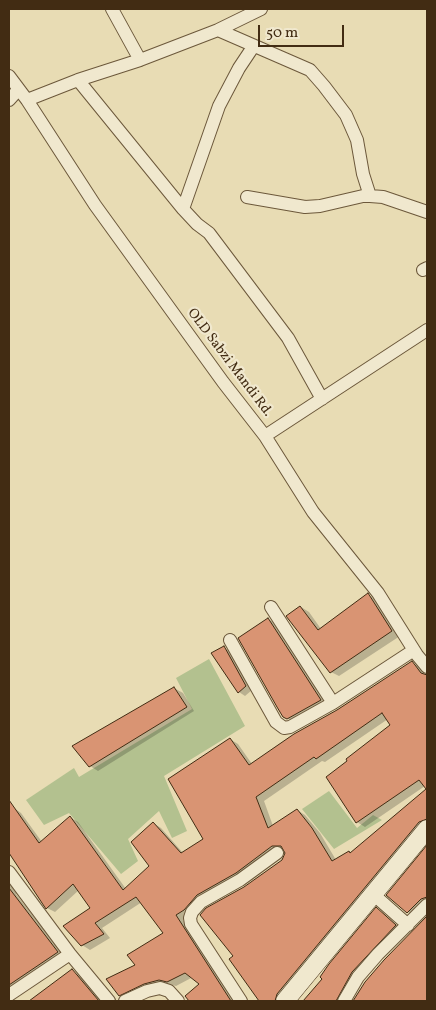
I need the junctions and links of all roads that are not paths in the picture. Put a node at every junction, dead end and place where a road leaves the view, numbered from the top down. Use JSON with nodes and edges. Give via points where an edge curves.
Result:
{"nodes":[{"id":1,"x":112,"y":9,"type":"edge"},
{"id":2,"x":261,"y":9,"type":"edge"},
{"id":3,"x":238,"y":14,"type":"edge"},
{"id":4,"x":218,"y":30,"type":"junction"},
{"id":5,"x":253,"y":47,"type":"junction"},
{"id":6,"x":140,"y":60,"type":"junction"},
{"id":7,"x":9,"y":76,"type":"edge"},
{"id":8,"x":78,"y":80,"type":"junction"},
{"id":9,"x":23,"y":95,"type":"junction"},
{"id":10,"x":9,"y":100,"type":"edge"},
{"id":11,"x":370,"y":196,"type":"junction"},
{"id":12,"x":247,"y":197,"type":"dead end"},
{"id":13,"x":183,"y":209,"type":"junction"},
{"id":14,"x":427,"y":212,"type":"edge"},
{"id":15,"x":427,"y":330,"type":"edge"},
{"id":16,"x":322,"y":399,"type":"junction"},
{"id":17,"x":265,"y":436,"type":"junction"},
{"id":18,"x":271,"y":607,"type":"dead end"},
{"id":19,"x":230,"y":640,"type":"dead end"},
{"id":20,"x":414,"y":650,"type":"junction"},
{"id":21,"x":427,"y":667,"type":"edge"},
{"id":22,"x":333,"y":703,"type":"junction"},
{"id":23,"x":427,"y":829,"type":"edge"},
{"id":24,"x":277,"y":853,"type":"dead end"},
{"id":25,"x":9,"y":872,"type":"edge"},
{"id":26,"x":373,"y":894,"type":"junction"},
{"id":27,"x":427,"y":905,"type":"edge"},
{"id":28,"x":408,"y":926,"type":"junction"},
{"id":29,"x":70,"y":954,"type":"junction"},
{"id":30,"x":9,"y":995,"type":"edge"},
{"id":31,"x":109,"y":1001,"type":"edge"},
{"id":32,"x":126,"y":1001,"type":"edge"},
{"id":33,"x":178,"y":1001,"type":"edge"},
{"id":34,"x":241,"y":1001,"type":"edge"},
{"id":35,"x":285,"y":1001,"type":"edge"},
{"id":36,"x":344,"y":1001,"type":"edge"}],
"edges":[{"from":1,"to":6,"type":"street"},
{"from":2,"to":3,"type":"street"},
{"from":3,"to":4,"type":"street"},
{"from":4,"to":5,"type":"street"},
{"from":4,"to":6,"type":"street"},
{"from":5,"to":11,"type":"street","via":[[310,70],[339,103],[357,140]]},
{"from":5,"to":13,"type":"street","via":[[219,106]]},
{"from":6,"to":8,"type":"street"},
{"from":7,"to":9,"type":"street","name":"OLD Sabzi Mandi Rd."},
{"from":8,"to":9,"type":"street"},
{"from":8,"to":13,"type":"street"},
{"from":9,"to":10,"type":"street"},
{"from":9,"to":17,"type":"street","name":"OLD Sabzi Mandi Rd.","via":[[95,206]]},
{"from":11,"to":12,"type":"street","via":[[305,207]]},
{"from":11,"to":14,"type":"street","via":[[383,197]]},
{"from":13,"to":16,"type":"street","via":[[208,233],[288,338]]},
{"from":15,"to":16,"type":"street"},
{"from":16,"to":17,"type":"street"},
{"from":17,"to":20,"type":"street","name":"OLD Sabzi Mandi Rd.","via":[[313,512],[378,594]]},
{"from":18,"to":22,"type":"street"},
{"from":19,"to":22,"type":"street","via":[[276,722],[284,728]]},
{"from":20,"to":21,"type":"street","name":"OLD Sabzi Mandi Rd."},
{"from":20,"to":22,"type":"street"},
{"from":23,"to":26,"type":"main road"},
{"from":24,"to":34,"type":"street","via":[[240,880],[201,902],[190,918]]},
{"from":25,"to":29,"type":"street"},
{"from":26,"to":28,"type":"street"},
{"from":26,"to":35,"type":"main road"},
{"from":27,"to":28,"type":"street"},
{"from":28,"to":36,"type":"street","via":[[358,977]]},
{"from":29,"to":30,"type":"street"},
{"from":29,"to":31,"type":"street"},
{"from":32,"to":33,"type":"street","via":[[160,988],[170,991]]}]}
